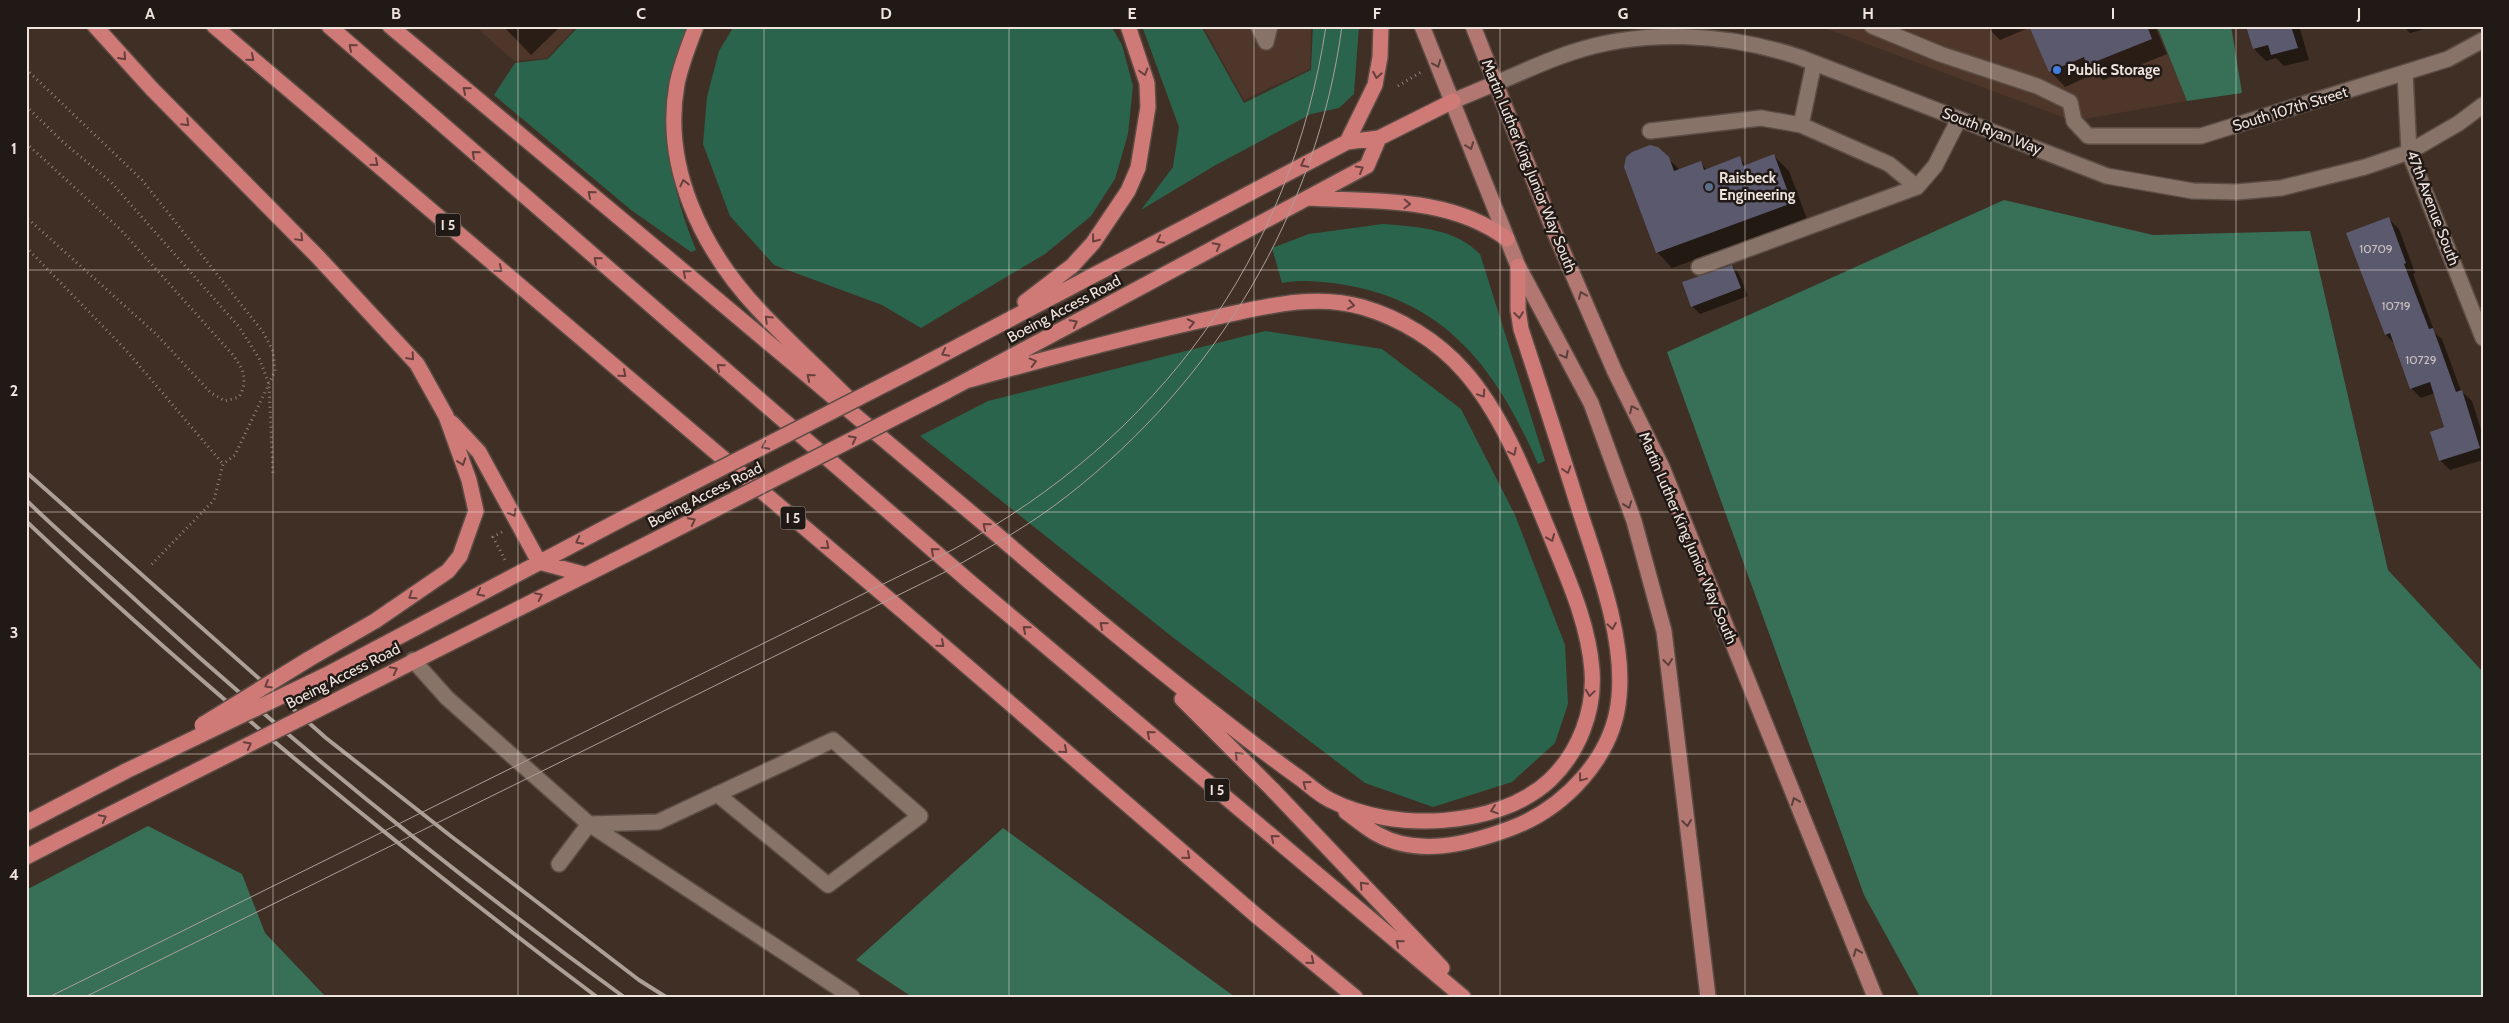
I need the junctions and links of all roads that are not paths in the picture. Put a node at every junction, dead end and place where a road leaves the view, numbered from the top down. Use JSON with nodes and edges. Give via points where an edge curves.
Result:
{"nodes":[{"id":1,"x":94,"y":26,"type":"edge"},
{"id":2,"x":214,"y":26,"type":"edge"},
{"id":3,"x":329,"y":26,"type":"edge"},
{"id":4,"x":390,"y":26,"type":"edge"},
{"id":5,"x":696,"y":26,"type":"edge"},
{"id":6,"x":1128,"y":26,"type":"edge"},
{"id":7,"x":1258,"y":26,"type":"edge"},
{"id":8,"x":1270,"y":26,"type":"edge"},
{"id":9,"x":1381,"y":26,"type":"edge"},
{"id":10,"x":1422,"y":26,"type":"edge"},
{"id":11,"x":1473,"y":26,"type":"edge"},
{"id":12,"x":1872,"y":26,"type":"edge"},
{"id":13,"x":2483,"y":40,"type":"edge"},
{"id":14,"x":1814,"y":63,"type":"junction"},
{"id":15,"x":2405,"y":73,"type":"junction"},
{"id":16,"x":1496,"y":83,"type":"junction"},
{"id":17,"x":1453,"y":101,"type":"junction"},
{"id":18,"x":2483,"y":105,"type":"edge"},
{"id":19,"x":1959,"y":119,"type":"junction"},
{"id":20,"x":1801,"y":125,"type":"junction"},
{"id":21,"x":1650,"y":131,"type":"dead end"},
{"id":22,"x":1379,"y":138,"type":"junction"},
{"id":23,"x":1347,"y":142,"type":"junction"},
{"id":24,"x":2409,"y":152,"type":"junction"},
{"id":25,"x":1917,"y":187,"type":"junction"},
{"id":26,"x":1306,"y":198,"type":"junction"},
{"id":27,"x":1507,"y":239,"type":"junction"},
{"id":28,"x":1518,"y":266,"type":"junction"},
{"id":29,"x":1700,"y":267,"type":"dead end"},
{"id":30,"x":973,"y":338,"type":"junction"},
{"id":31,"x":2483,"y":338,"type":"edge"},
{"id":32,"x":969,"y":380,"type":"junction"},
{"id":33,"x":446,"y":416,"type":"junction"},
{"id":34,"x":928,"y":476,"type":"junction"},
{"id":35,"x":539,"y":562,"type":"junction"},
{"id":36,"x":583,"y":574,"type":"junction"},
{"id":37,"x":1140,"y":656,"type":"junction"},
{"id":38,"x":413,"y":660,"type":"junction"},
{"id":39,"x":126,"y":771,"type":"junction"},
{"id":40,"x":717,"y":794,"type":"junction"},
{"id":41,"x":1329,"y":800,"type":"junction"},
{"id":42,"x":30,"y":821,"type":"edge"},
{"id":43,"x":589,"y":824,"type":"junction"},
{"id":44,"x":26,"y":857,"type":"edge"},
{"id":45,"x":559,"y":864,"type":"dead end"},
{"id":46,"x":852,"y":997,"type":"edge"},
{"id":47,"x":1355,"y":997,"type":"edge"},
{"id":48,"x":1463,"y":997,"type":"edge"},
{"id":49,"x":1469,"y":997,"type":"edge"},
{"id":50,"x":1708,"y":997,"type":"edge"},
{"id":51,"x":1875,"y":997,"type":"edge"}],
"edges":[{"from":1,"to":33,"type":"highway","one_way":true,"via":[[390,333],[417,364]]},
{"from":2,"to":47,"type":"highway","number":"I 5","one_way":true},
{"from":48,"to":3,"type":"highway","number":"I 5","one_way":true,"via":[[963,577]]},
{"from":34,"to":4,"type":"highway","one_way":true},
{"from":34,"to":5,"type":"highway","one_way":true,"via":[[757,308],[700,227],[686,194],[679,162],[675,114],[677,84]]},
{"from":6,"to":30,"type":"highway","one_way":true,"via":[[1147,83],[1148,106],[1138,168],[1128,191],[1113,216],[1072,266]]},
{"from":7,"to":8,"type":"street","via":[[1266,42]]},
{"from":9,"to":23,"type":"highway","one_way":true,"via":[[1375,85]]},
{"from":10,"to":17,"type":"main road","one_way":true},
{"from":11,"to":16,"type":"main road","name":"Martin Luther King Junior Way South"},
{"from":12,"to":15,"type":"street","name":"South 107th Street","via":[[1940,54],[2038,86],[2070,102],[2074,121],[2088,136],[2201,136]]},
{"from":13,"to":15,"type":"street","name":"South 107th Street","via":[[2448,59]]},
{"from":14,"to":16,"type":"street","name":"South Ryan Way","via":[[1771,48],[1731,40],[1653,38],[1614,42],[1570,53]]},
{"from":14,"to":19,"type":"street","name":"South Ryan Way"},
{"from":14,"to":20,"type":"street"},
{"from":15,"to":24,"type":"street","name":"47th Avenue South"},
{"from":16,"to":17,"type":"main road","name":"Boeing Access Road"},
{"from":51,"to":16,"type":"main road","name":"Martin Luther King Junior Way South","one_way":true,"via":[[1662,468],[1615,372]]},
{"from":17,"to":22,"type":"highway","name":"Boeing Access Road"},
{"from":17,"to":27,"type":"main road","one_way":true},
{"from":18,"to":24,"type":"street","name":"South Ryan Way"},
{"from":19,"to":24,"type":"street","name":"South Ryan Way","via":[[2107,176],[2192,191],[2237,192],[2281,188],[2365,168]]},
{"from":19,"to":25,"type":"street","via":[[1935,166]]},
{"from":20,"to":21,"type":"street","via":[[1761,118]]},
{"from":20,"to":25,"type":"street","via":[[1889,164]]},
{"from":22,"to":23,"type":"highway","name":"Boeing Access Road"},
{"from":26,"to":22,"type":"highway","name":"Boeing Access Road","one_way":true,"via":[[1367,166]]},
{"from":23,"to":30,"type":"highway","name":"Boeing Access Road","one_way":true},
{"from":24,"to":31,"type":"street","name":"47th Avenue South"},
{"from":25,"to":29,"type":"street"},
{"from":26,"to":27,"type":"highway","one_way":true,"via":[[1423,204],[1479,221]]},
{"from":32,"to":26,"type":"highway","name":"Boeing Access Road","one_way":true},
{"from":27,"to":28,"type":"main road"},
{"from":28,"to":41,"type":"highway","one_way":true,"via":[[1521,329],[1601,578],[1612,623],[1620,672],[1614,725],[1580,783],[1554,806],[1523,824],[1492,836],[1458,844],[1420,847],[1377,834]]},
{"from":28,"to":50,"type":"main road","one_way":true,"via":[[1591,403],[1634,521],[1664,630]]},
{"from":30,"to":35,"type":"highway","name":"Boeing Access Road","one_way":true,"bridge":true},
{"from":36,"to":32,"type":"highway","name":"Boeing Access Road","one_way":true,"bridge":true},
{"from":32,"to":41,"type":"highway","one_way":true,"via":[[1139,334],[1282,304],[1312,301],[1361,306],[1390,318],[1433,342],[1463,369],[1482,393],[1501,427],[1532,492],[1580,609],[1593,676],[1585,728],[1572,756],[1546,784],[1516,802],[1490,812],[1423,822],[1370,815]]},
{"from":33,"to":35,"type":"highway","one_way":true,"via":[[479,452]]},
{"from":33,"to":39,"type":"highway","one_way":true,"bridge":true,"via":[[469,480],[476,511],[460,556],[448,571],[375,621]]},
{"from":37,"to":34,"type":"highway","one_way":true},
{"from":35,"to":36,"type":"highway"},
{"from":35,"to":39,"type":"highway","name":"Boeing Access Road","one_way":true,"bridge":true,"via":[[330,673]]},
{"from":38,"to":36,"type":"highway","name":"Boeing Access Road","one_way":true},
{"from":41,"to":37,"type":"highway","one_way":true},
{"from":49,"to":37,"type":"highway","one_way":true,"via":[[1272,789]]},
{"from":38,"to":43,"type":"street","via":[[447,698]]},
{"from":44,"to":38,"type":"highway","name":"Boeing Access Road","one_way":true,"bridge":true},
{"from":39,"to":42,"type":"highway","name":"Boeing Access Road"},
{"from":40,"to":40,"type":"street","via":[[833,740],[920,816],[828,885]]},
{"from":40,"to":43,"type":"street","via":[[658,822]]},
{"from":43,"to":45,"type":"street"},
{"from":43,"to":46,"type":"street"}]}
